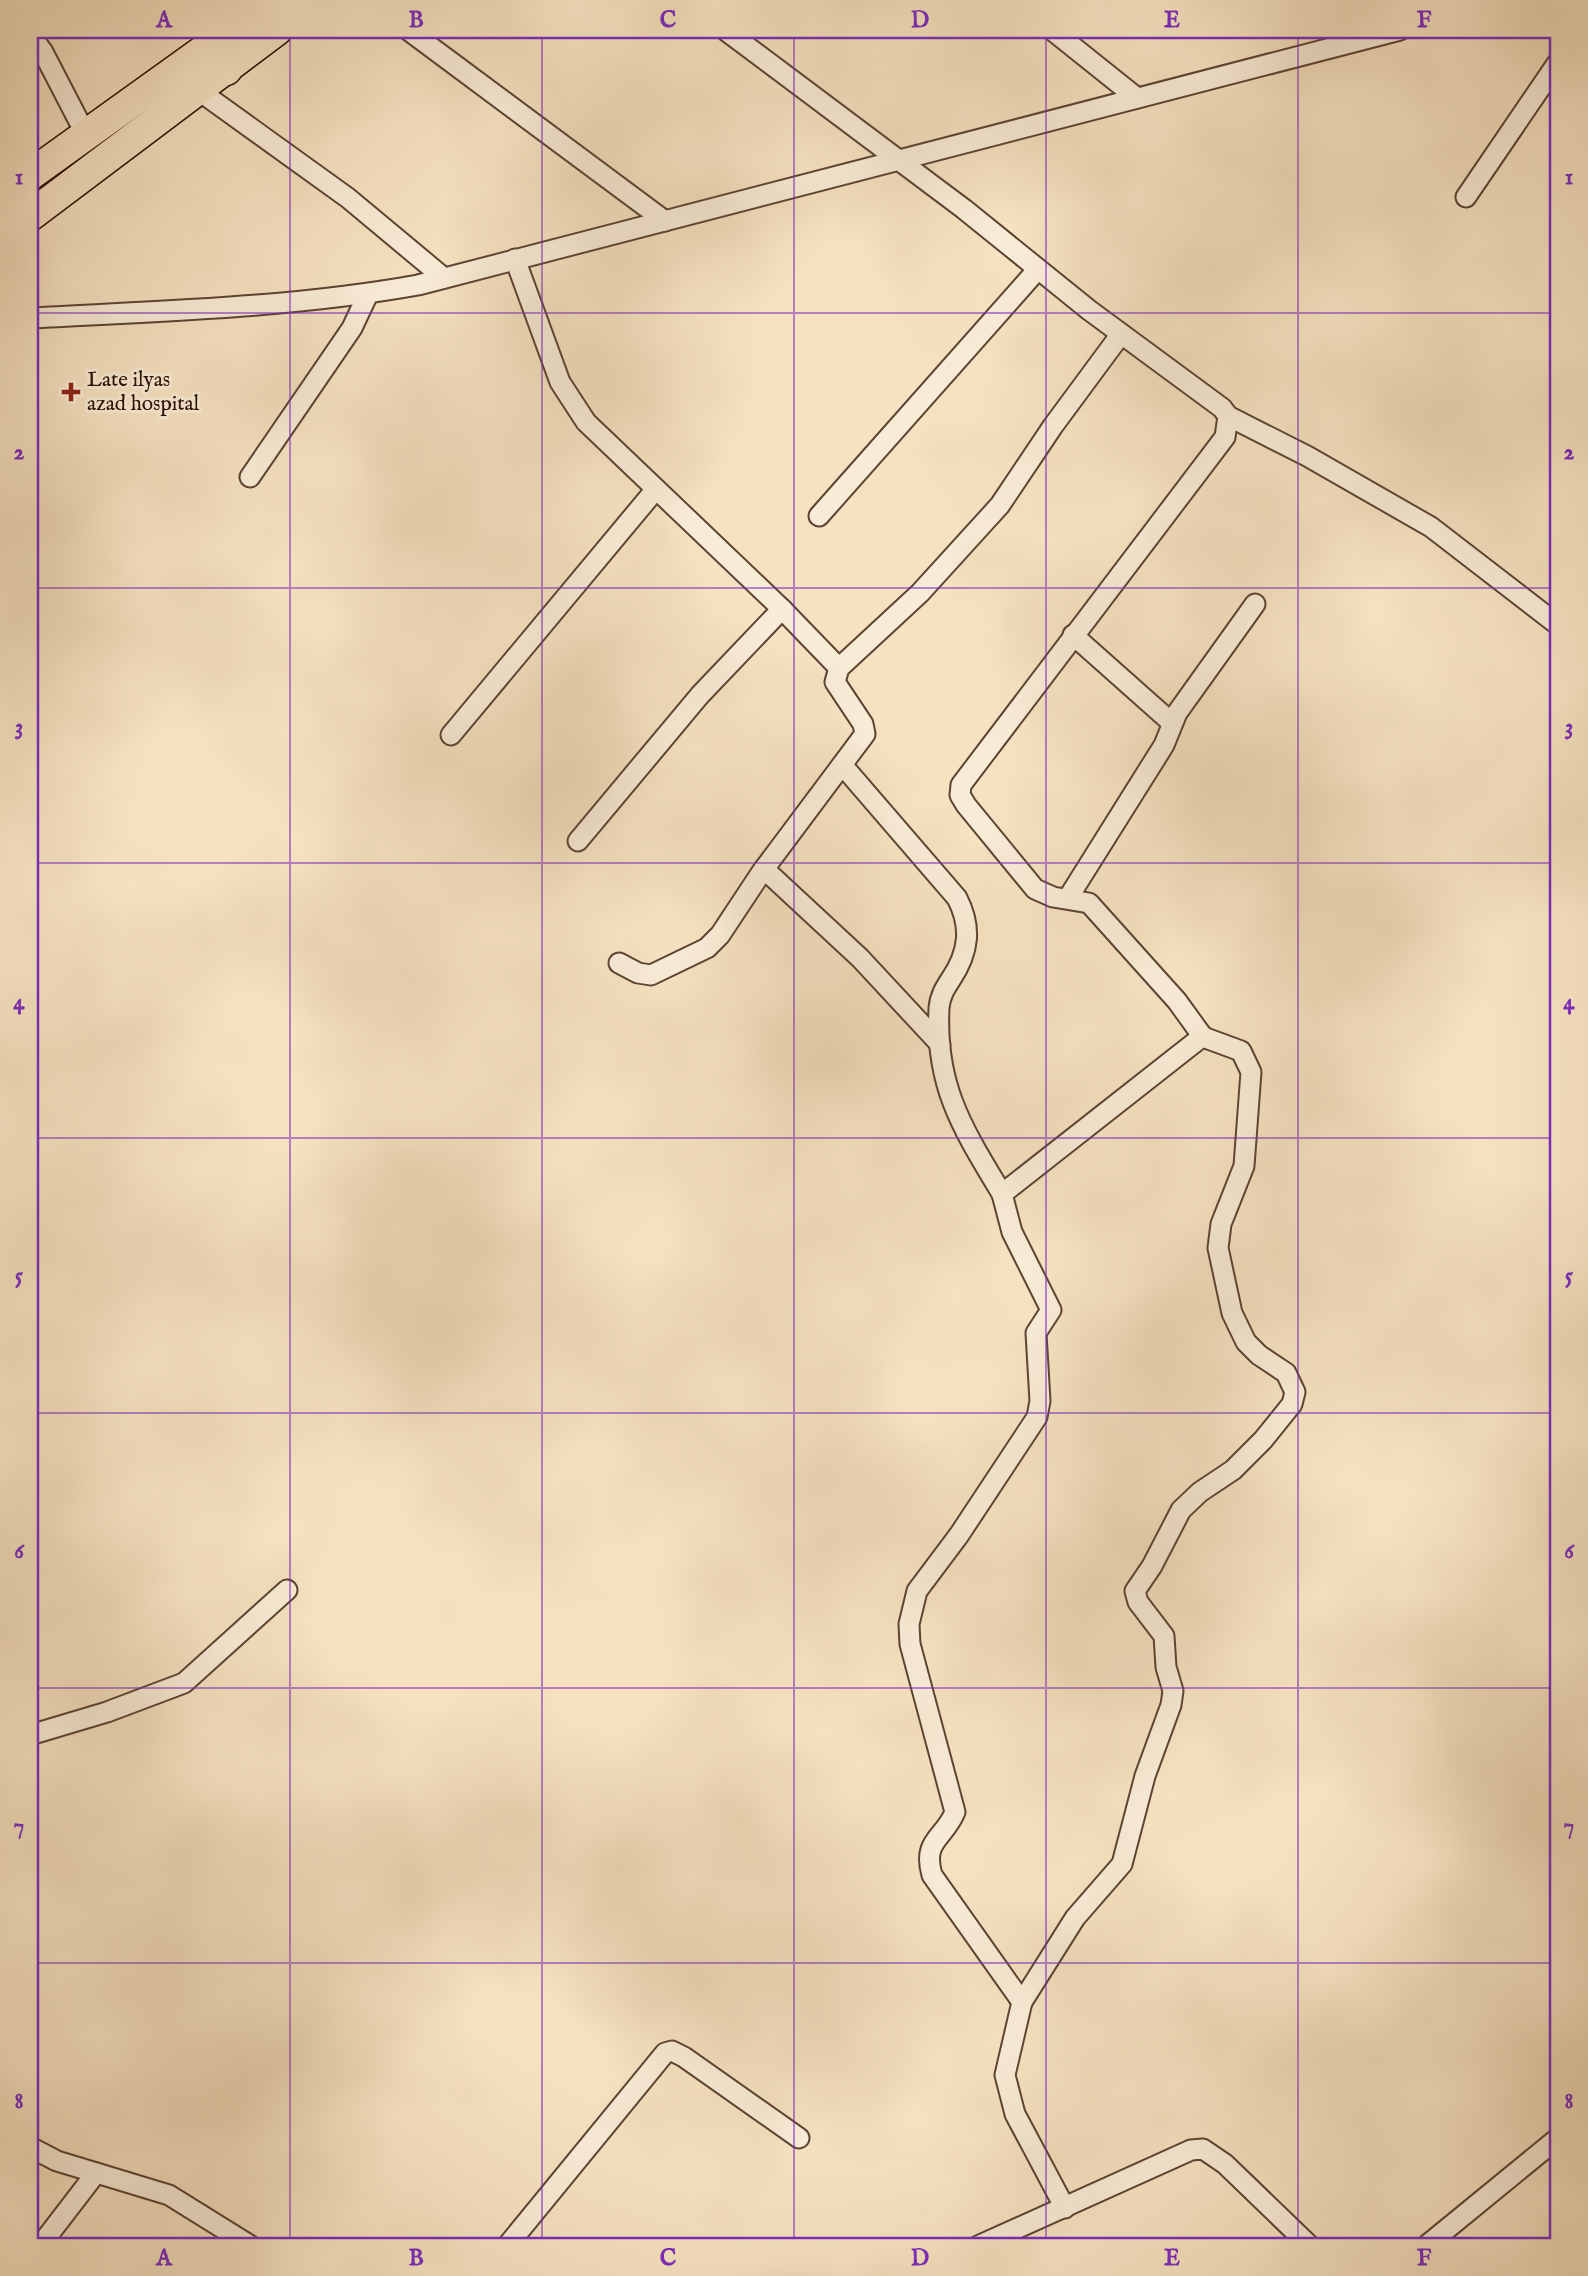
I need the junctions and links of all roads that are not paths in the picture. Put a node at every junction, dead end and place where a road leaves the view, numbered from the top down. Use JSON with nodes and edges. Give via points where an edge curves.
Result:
{"nodes":[{"id":1,"x":277,"y":30,"type":"edge"},
{"id":2,"x":408,"y":30,"type":"edge"},
{"id":3,"x":725,"y":30,"type":"edge"},
{"id":4,"x":1052,"y":30,"type":"edge"},
{"id":5,"x":1400,"y":30,"type":"edge"},
{"id":6,"x":1375,"y":33,"type":"edge"},
{"id":7,"x":30,"y":34,"type":"edge"},
{"id":8,"x":223,"y":48,"type":"edge"},
{"id":9,"x":1558,"y":62,"type":"edge"},
{"id":10,"x":198,"y":90,"type":"junction"},
{"id":11,"x":1137,"y":98,"type":"junction"},
{"id":12,"x":86,"y":135,"type":"junction"},
{"id":13,"x":899,"y":159,"type":"junction"},
{"id":14,"x":30,"y":175,"type":"edge"},
{"id":15,"x":1466,"y":197,"type":"dead end"},
{"id":16,"x":30,"y":216,"type":"edge"},
{"id":17,"x":665,"y":221,"type":"junction"},
{"id":18,"x":515,"y":259,"type":"junction"},
{"id":19,"x":1038,"y":269,"type":"junction"},
{"id":20,"x":444,"y":278,"type":"junction"},
{"id":21,"x":368,"y":294,"type":"junction"},
{"id":22,"x":30,"y":318,"type":"edge"},
{"id":23,"x":1121,"y":334,"type":"junction"},
{"id":24,"x":1228,"y":416,"type":"junction"},
{"id":25,"x":250,"y":477,"type":"dead end"},
{"id":26,"x":656,"y":489,"type":"junction"},
{"id":27,"x":819,"y":516,"type":"dead end"},
{"id":28,"x":1255,"y":604,"type":"dead end"},
{"id":29,"x":782,"y":609,"type":"junction"},
{"id":30,"x":1558,"y":625,"type":"edge"},
{"id":31,"x":1073,"y":635,"type":"junction"},
{"id":32,"x":839,"y":668,"type":"junction"},
{"id":33,"x":1172,"y":723,"type":"junction"},
{"id":34,"x":451,"y":735,"type":"dead end"},
{"id":35,"x":844,"y":767,"type":"junction"},
{"id":36,"x":578,"y":841,"type":"dead end"},
{"id":37,"x":764,"y":869,"type":"junction"},
{"id":38,"x":1068,"y":898,"type":"junction"},
{"id":39,"x":619,"y":963,"type":"dead end"},
{"id":40,"x":1203,"y":1037,"type":"junction"},
{"id":41,"x":940,"y":1044,"type":"junction"},
{"id":42,"x":1002,"y":1194,"type":"junction"},
{"id":43,"x":287,"y":1590,"type":"dead end"},
{"id":44,"x":30,"y":1735,"type":"edge"},
{"id":45,"x":1022,"y":2003,"type":"junction"},
{"id":46,"x":799,"y":2138,"type":"dead end"},
{"id":47,"x":1558,"y":2138,"type":"edge"},
{"id":48,"x":30,"y":2147,"type":"edge"},
{"id":49,"x":96,"y":2173,"type":"junction"},
{"id":50,"x":1065,"y":2208,"type":"junction"},
{"id":51,"x":40,"y":2246,"type":"edge"},
{"id":52,"x":251,"y":2246,"type":"edge"},
{"id":53,"x":507,"y":2246,"type":"edge"},
{"id":54,"x":978,"y":2246,"type":"edge"},
{"id":55,"x":1310,"y":2246,"type":"edge"},
{"id":56,"x":1426,"y":2246,"type":"edge"}],
"edges":[{"from":1,"to":8,"type":"main road"},
{"from":2,"to":17,"type":"street"},
{"from":3,"to":13,"type":"street"},
{"from":4,"to":11,"type":"street"},
{"from":5,"to":6,"type":"street"},
{"from":6,"to":11,"type":"street"},
{"from":7,"to":12,"type":"street"},
{"from":8,"to":10,"type":"main road"},
{"from":8,"to":12,"type":"main road"},
{"from":9,"to":15,"type":"street"},
{"from":10,"to":16,"type":"main road"},
{"from":10,"to":20,"type":"street","via":[[348,198]]},
{"from":11,"to":13,"type":"street"},
{"from":12,"to":14,"type":"main road"},
{"from":13,"to":17,"type":"street"},
{"from":13,"to":19,"type":"street"},
{"from":17,"to":18,"type":"street"},
{"from":18,"to":20,"type":"street"},
{"from":18,"to":26,"type":"street","via":[[560,382],[575,408]]},
{"from":19,"to":23,"type":"street"},
{"from":19,"to":27,"type":"street"},
{"from":20,"to":21,"type":"street"},
{"from":21,"to":22,"type":"street"},
{"from":21,"to":25,"type":"street","via":[[352,328]]},
{"from":23,"to":24,"type":"street"},
{"from":23,"to":32,"type":"street","via":[[1000,505],[920,593]]},
{"from":24,"to":30,"type":"street","via":[[1431,527]]},
{"from":24,"to":31,"type":"street","via":[[1224,437]]},
{"from":26,"to":29,"type":"street"},
{"from":26,"to":34,"type":"street"},
{"from":28,"to":33,"type":"street"},
{"from":29,"to":32,"type":"street"},
{"from":29,"to":36,"type":"street","via":[[700,695]]},
{"from":31,"to":33,"type":"street"},
{"from":31,"to":38,"type":"street","via":[[964,776],[960,794],[1035,889]]},
{"from":32,"to":35,"type":"street","via":[[835,682],[866,734]]},
{"from":33,"to":38,"type":"street","via":[[1164,745]]},
{"from":35,"to":37,"type":"street"},
{"from":35,"to":41,"type":"street","via":[[957,898],[966,915],[966,948],[939,1006]]},
{"from":37,"to":39,"type":"street","via":[[707,948],[651,975]]},
{"from":37,"to":41,"type":"street","via":[[859,958]]},
{"from":38,"to":40,"type":"street","via":[[1089,903],[1177,1001]]},
{"from":40,"to":42,"type":"street"},
{"from":40,"to":45,"type":"street","via":[[1241,1051],[1251,1072],[1244,1166],[1218,1248],[1232,1313],[1246,1342],[1286,1373],[1295,1392],[1292,1404],[1263,1440],[1181,1510],[1137,1586],[1135,1596],[1164,1636],[1171,1705],[1144,1776],[1122,1864],[1075,1919]]},
{"from":41,"to":42,"type":"street","via":[[952,1107]]},
{"from":42,"to":45,"type":"street","via":[[1012,1231],[1051,1310],[1036,1333],[1037,1417],[971,1519],[917,1591],[909,1624],[910,1644],[955,1812],[930,1849],[928,1862],[932,1875]]},
{"from":43,"to":44,"type":"street","via":[[184,1684]]},
{"from":45,"to":50,"type":"street","via":[[1006,2088]]},
{"from":46,"to":53,"type":"street","via":[[684,2057],[665,2053]]},
{"from":47,"to":56,"type":"street"},
{"from":48,"to":49,"type":"street"},
{"from":49,"to":51,"type":"street"},
{"from":49,"to":52,"type":"street","via":[[169,2195]]},
{"from":50,"to":54,"type":"street"},
{"from":50,"to":55,"type":"street","via":[[1191,2150],[1203,2149],[1225,2164]]}]}
